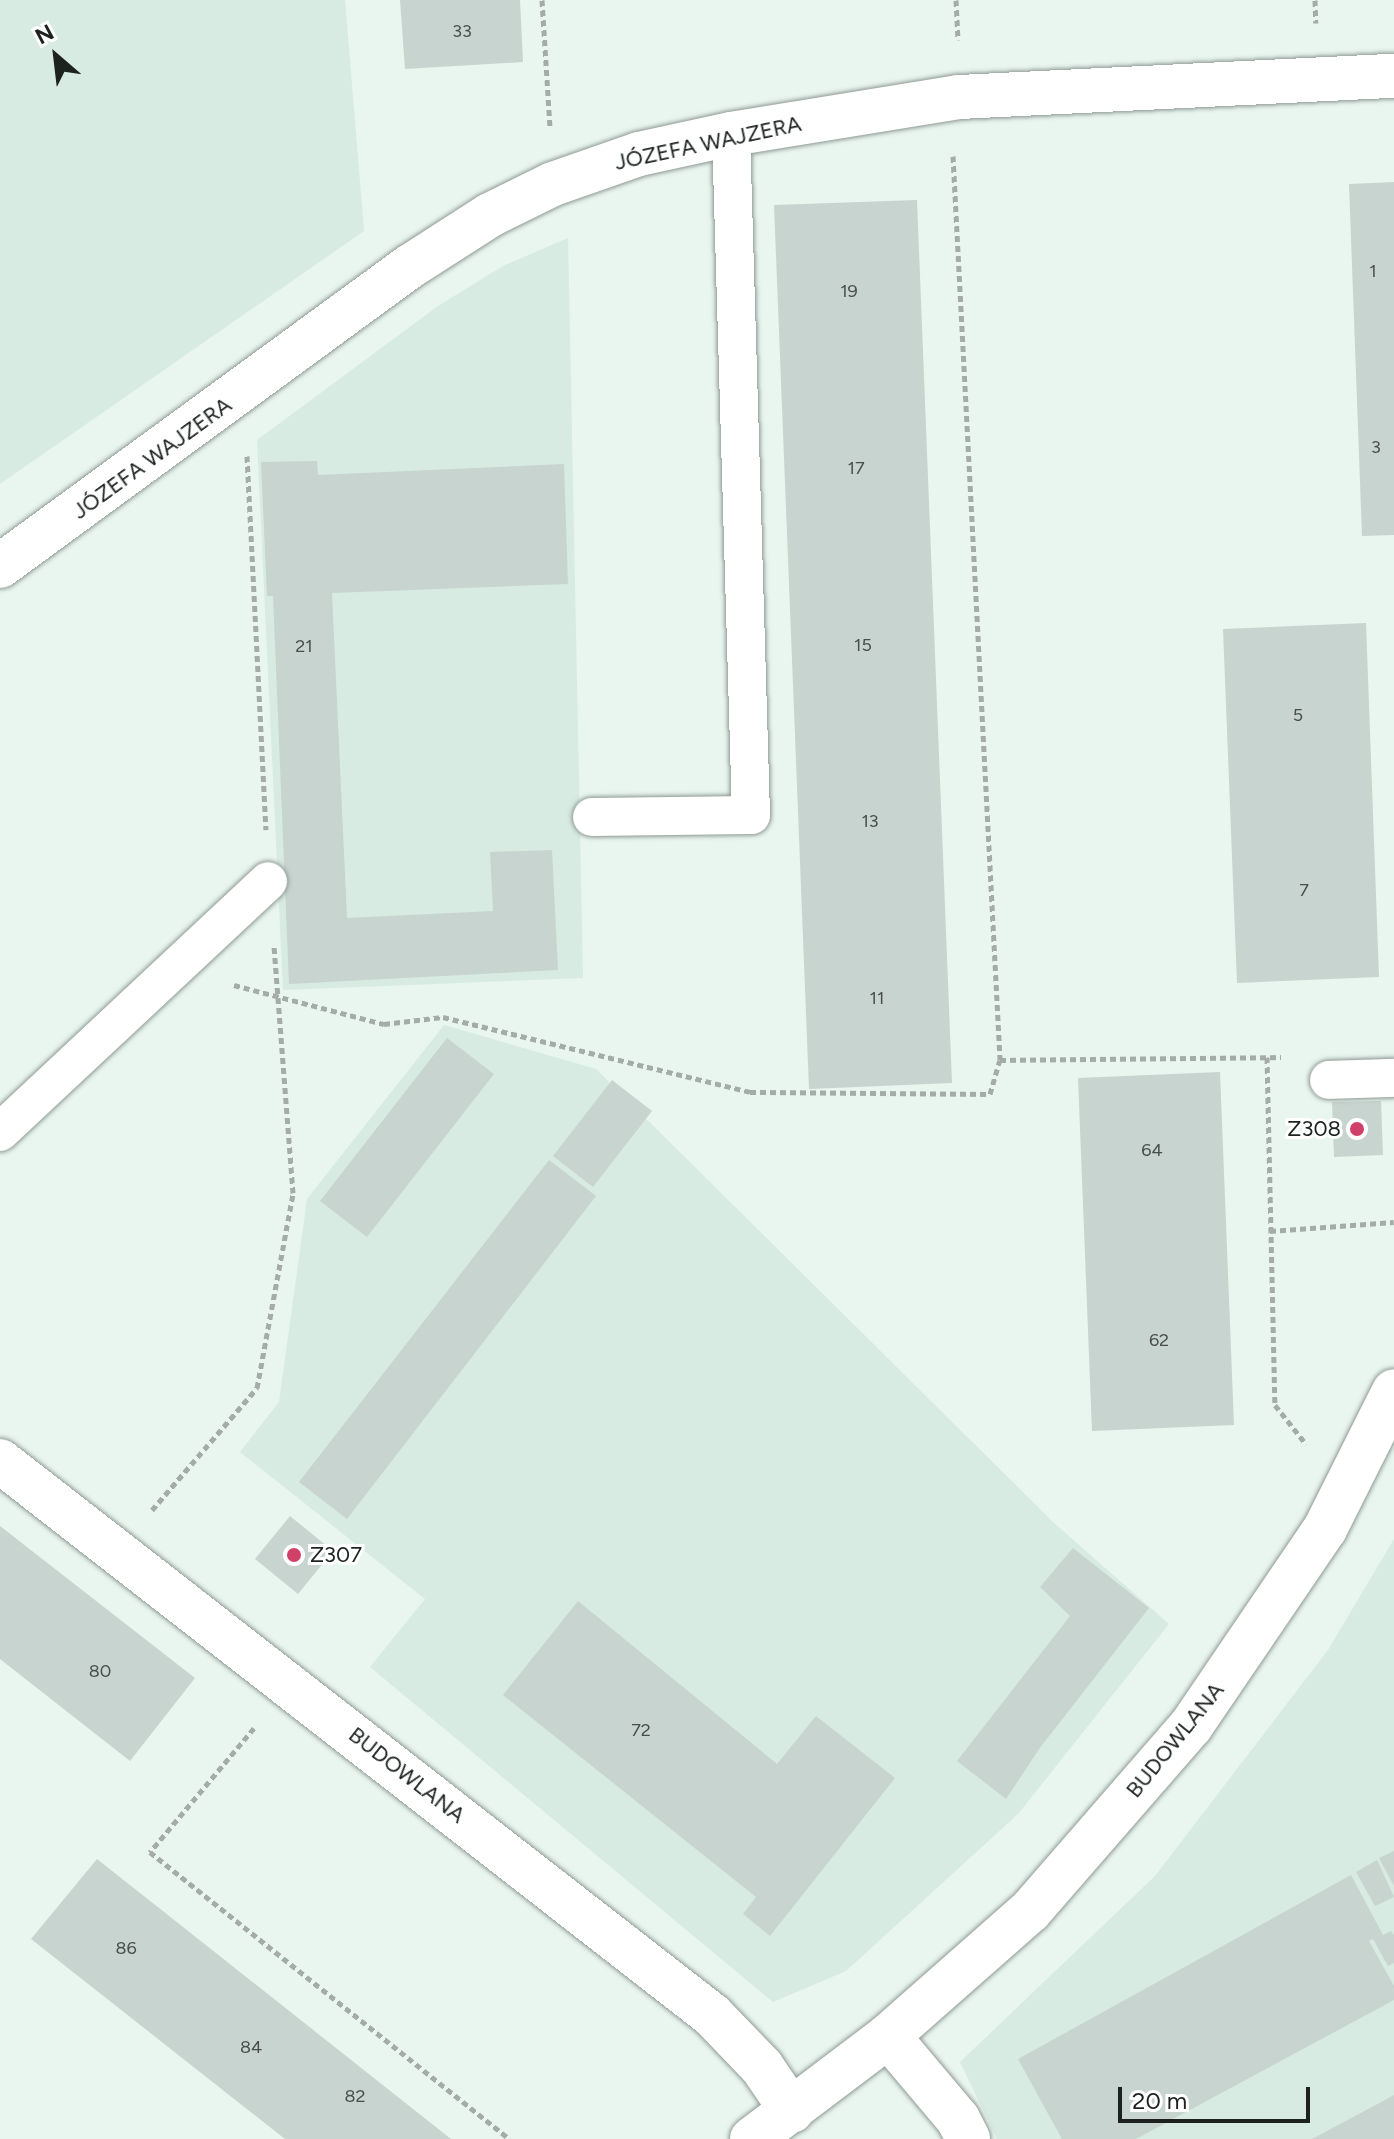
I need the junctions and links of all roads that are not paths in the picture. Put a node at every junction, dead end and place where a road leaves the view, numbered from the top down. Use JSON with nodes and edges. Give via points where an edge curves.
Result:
{"nodes":[{"id":1,"x":1394,"y":76,"type":"edge"},
{"id":2,"x":731,"y":134,"type":"junction"},
{"id":3,"x":0,"y":566,"type":"edge"},
{"id":4,"x":592,"y":817,"type":"dead end"},
{"id":5,"x":268,"y":881,"type":"road end"},
{"id":6,"x":1394,"y":1078,"type":"edge"},
{"id":7,"x":1329,"y":1080,"type":"dead end"},
{"id":8,"x":0,"y":1132,"type":"edge"},
{"id":9,"x":1394,"y":1391,"type":"edge"},
{"id":10,"x":0,"y":1461,"type":"edge"},
{"id":11,"x":888,"y":2036,"type":"junction"},
{"id":12,"x":792,"y":2111,"type":"junction"},
{"id":13,"x":752,"y":2139,"type":"edge"},
{"id":14,"x":968,"y":2139,"type":"edge"}],
"edges":[{"from":1,"to":2,"type":"street","name":"JÓZEFA WAJZERA","via":[[959,97]]},
{"from":2,"to":3,"type":"street","name":"JÓZEFA WAJZERA","via":[[639,154],[553,184],[490,215],[409,267]]},
{"from":2,"to":4,"type":"lane","via":[[751,815]]},
{"from":5,"to":8,"type":"lane"},
{"from":6,"to":7,"type":"lane"},
{"from":9,"to":11,"type":"street","name":"BUDOWLANA","via":[[1325,1529],[1191,1726],[1030,1911]]},
{"from":10,"to":12,"type":"street","name":"BUDOWLANA","via":[[712,2015],[762,2067]]},
{"from":11,"to":12,"type":"street","name":"BUDOWLANA"},
{"from":11,"to":14,"type":"street","via":[[958,2119]]},
{"from":12,"to":13,"type":"street","name":"BUDOWLANA"}]}
